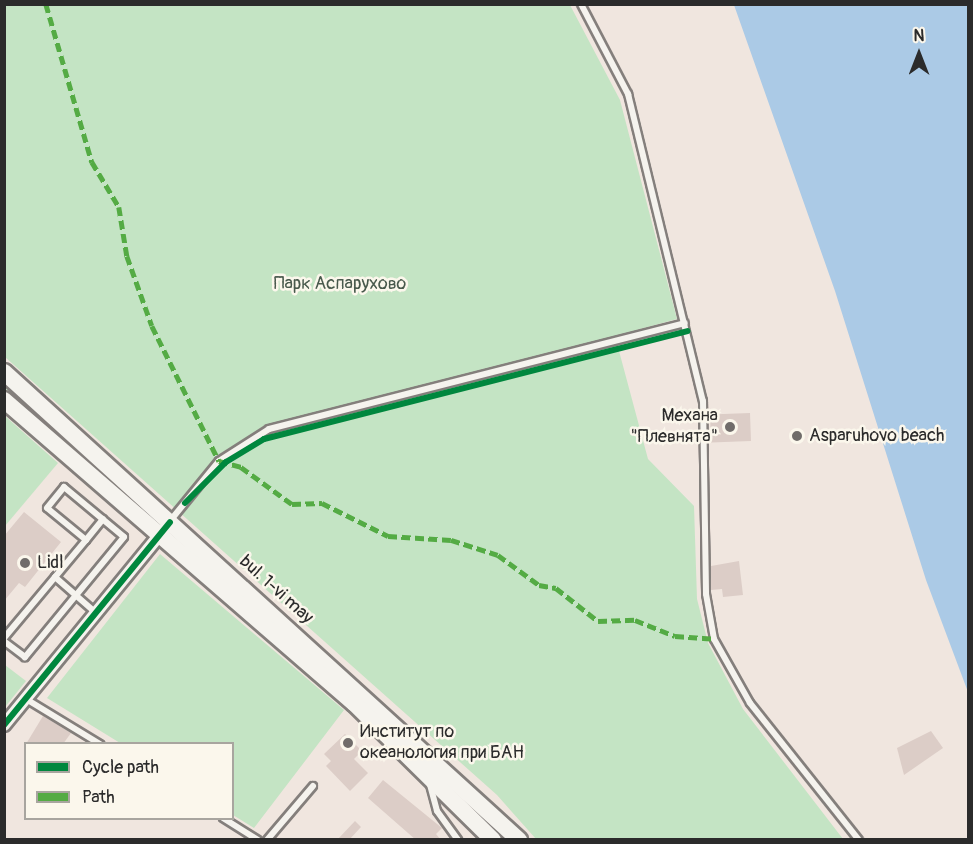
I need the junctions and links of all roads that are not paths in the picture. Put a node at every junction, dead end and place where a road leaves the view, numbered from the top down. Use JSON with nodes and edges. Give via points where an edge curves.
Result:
{"nodes":[{"id":1,"x":580,"y":4,"type":"edge"},
{"id":2,"x":685,"y":322,"type":"junction"},
{"id":3,"x":4,"y":372,"type":"edge"},
{"id":4,"x":4,"y":399,"type":"edge"},
{"id":5,"x":103,"y":519,"type":"junction"},
{"id":6,"x":165,"y":528,"type":"junction"},
{"id":7,"x":86,"y":540,"type":"junction"},
{"id":8,"x":55,"y":577,"type":"junction"},
{"id":9,"x":76,"y":596,"type":"junction"},
{"id":10,"x":96,"y":613,"type":"junction"},
{"id":11,"x":4,"y":640,"type":"edge"},
{"id":12,"x":26,"y":699,"type":"junction"},
{"id":13,"x":4,"y":725,"type":"edge"},
{"id":14,"x":97,"y":742,"type":"edge"},
{"id":15,"x":428,"y":778,"type":"junction"},
{"id":16,"x":313,"y":786,"type":"dead end"},
{"id":17,"x":225,"y":820,"type":"edge"},
{"id":18,"x":258,"y":840,"type":"edge"},
{"id":19,"x":267,"y":840,"type":"edge"},
{"id":20,"x":458,"y":840,"type":"edge"},
{"id":21,"x":493,"y":840,"type":"edge"},
{"id":22,"x":519,"y":840,"type":"edge"},
{"id":23,"x":859,"y":840,"type":"edge"}],
"edges":[{"from":1,"to":2,"type":"lane","via":[[628,94]]},
{"from":2,"to":6,"type":"lane","via":[[269,429],[219,461]]},
{"from":2,"to":23,"type":"lane","via":[[707,441],[706,594],[714,639],[750,702]]},
{"from":3,"to":6,"type":"main road","name":"bul. 1-vi may"},
{"from":4,"to":6,"type":"main road","name":"bul. 1-vi may"},
{"from":5,"to":7,"type":"lane"},
{"from":5,"to":7,"type":"lane","via":[[64,487],[52,501],[47,508]]},
{"from":5,"to":9,"type":"lane","via":[[124,537]]},
{"from":6,"to":10,"type":"street"},
{"from":6,"to":15,"type":"main road","name":"bul. 1-vi may","via":[[354,703]]},
{"from":6,"to":22,"type":"main road","name":"bul. 1-vi may"},
{"from":7,"to":8,"type":"lane"},
{"from":8,"to":9,"type":"lane"},
{"from":8,"to":11,"type":"lane"},
{"from":9,"to":10,"type":"lane"},
{"from":9,"to":11,"type":"lane","via":[[25,657]]},
{"from":10,"to":12,"type":"street"},
{"from":12,"to":13,"type":"street"},
{"from":12,"to":14,"type":"lane"},
{"from":15,"to":20,"type":"lane","via":[[437,811]]},
{"from":15,"to":21,"type":"main road","name":"bul. 1-vi may"},
{"from":16,"to":19,"type":"lane"},
{"from":17,"to":18,"type":"lane"}]}
